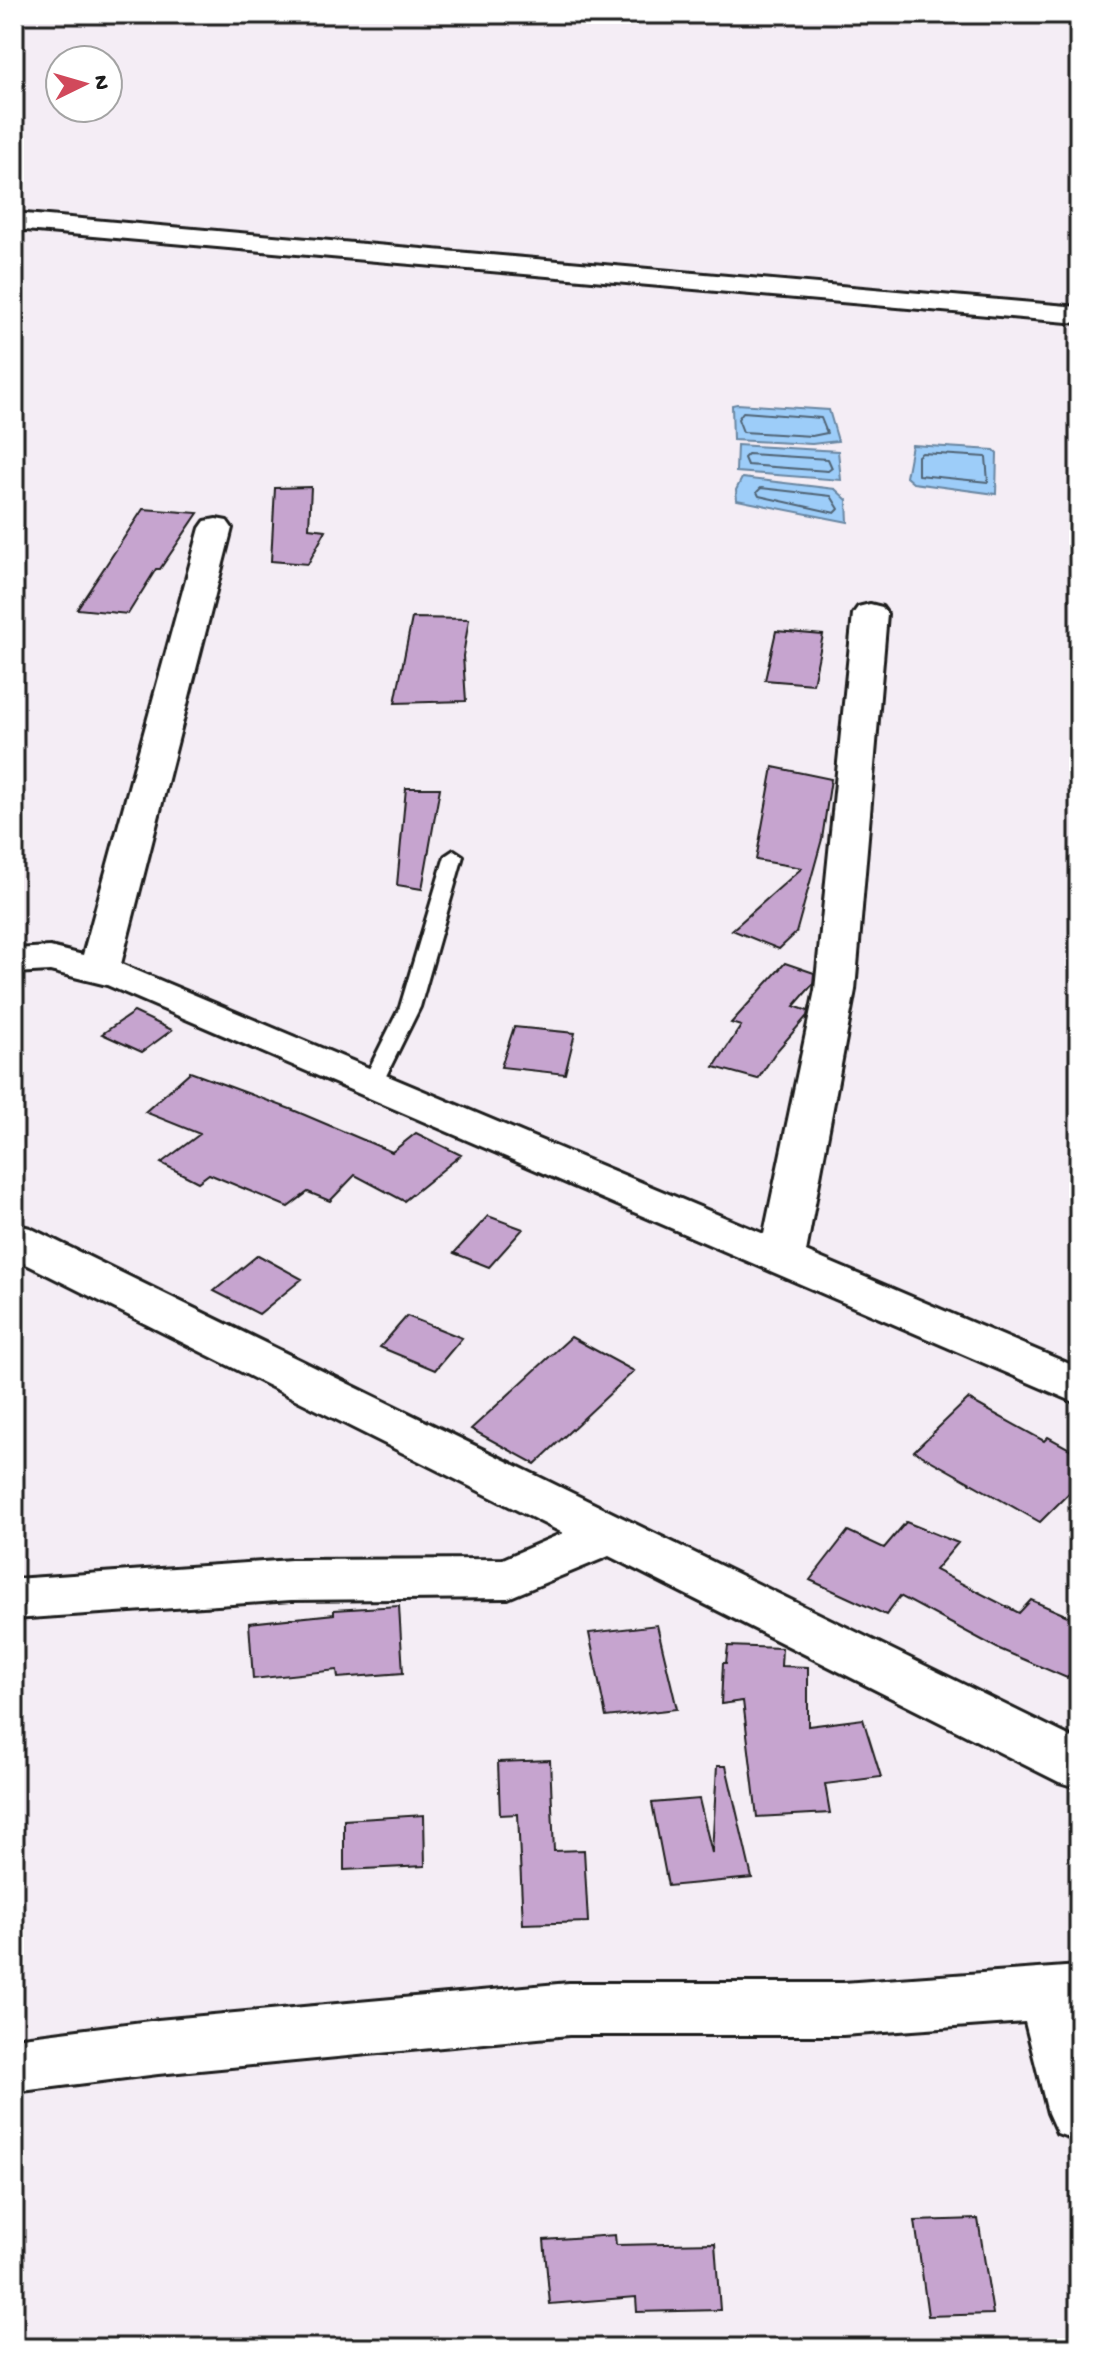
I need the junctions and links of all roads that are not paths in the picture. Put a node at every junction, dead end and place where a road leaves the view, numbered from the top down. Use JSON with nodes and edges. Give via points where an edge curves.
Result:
{"nodes":[{"id":1,"x":14,"y":221,"type":"edge"},
{"id":2,"x":1079,"y":315,"type":"edge"},
{"id":3,"x":216,"y":528,"type":"dead end"},
{"id":4,"x":870,"y":614,"type":"dead end"},
{"id":5,"x":454,"y":856,"type":"dead end"},
{"id":6,"x":14,"y":961,"type":"edge"},
{"id":7,"x":99,"y":971,"type":"junction"},
{"id":8,"x":373,"y":1083,"type":"junction"},
{"id":9,"x":14,"y":1239,"type":"edge"},
{"id":10,"x":782,"y":1260,"type":"junction"},
{"id":11,"x":1079,"y":1387,"type":"edge"},
{"id":12,"x":610,"y":1534,"type":"junction"},
{"id":13,"x":14,"y":1599,"type":"edge"},
{"id":14,"x":1079,"y":1766,"type":"edge"},
{"id":15,"x":1064,"y":1994,"type":"edge"},
{"id":16,"x":14,"y":2065,"type":"edge"},
{"id":17,"x":1079,"y":2113,"type":"edge"}],
"edges":[{"from":1,"to":2,"type":"street"},
{"from":3,"to":7,"type":"street"},
{"from":4,"to":10,"type":"street","via":[[835,990]]},
{"from":5,"to":8,"type":"lane","via":[[410,1007]]},
{"from":6,"to":7,"type":"street","via":[[50,959]]},
{"from":7,"to":8,"type":"street"},
{"from":8,"to":10,"type":"street"},
{"from":9,"to":12,"type":"street"},
{"from":10,"to":11,"type":"street"},
{"from":12,"to":13,"type":"street","via":[[508,1578],[291,1580]]},
{"from":12,"to":14,"type":"street"},
{"from":15,"to":16,"type":"street","via":[[843,2009],[569,2009]]},
{"from":15,"to":17,"type":"street"}]}
